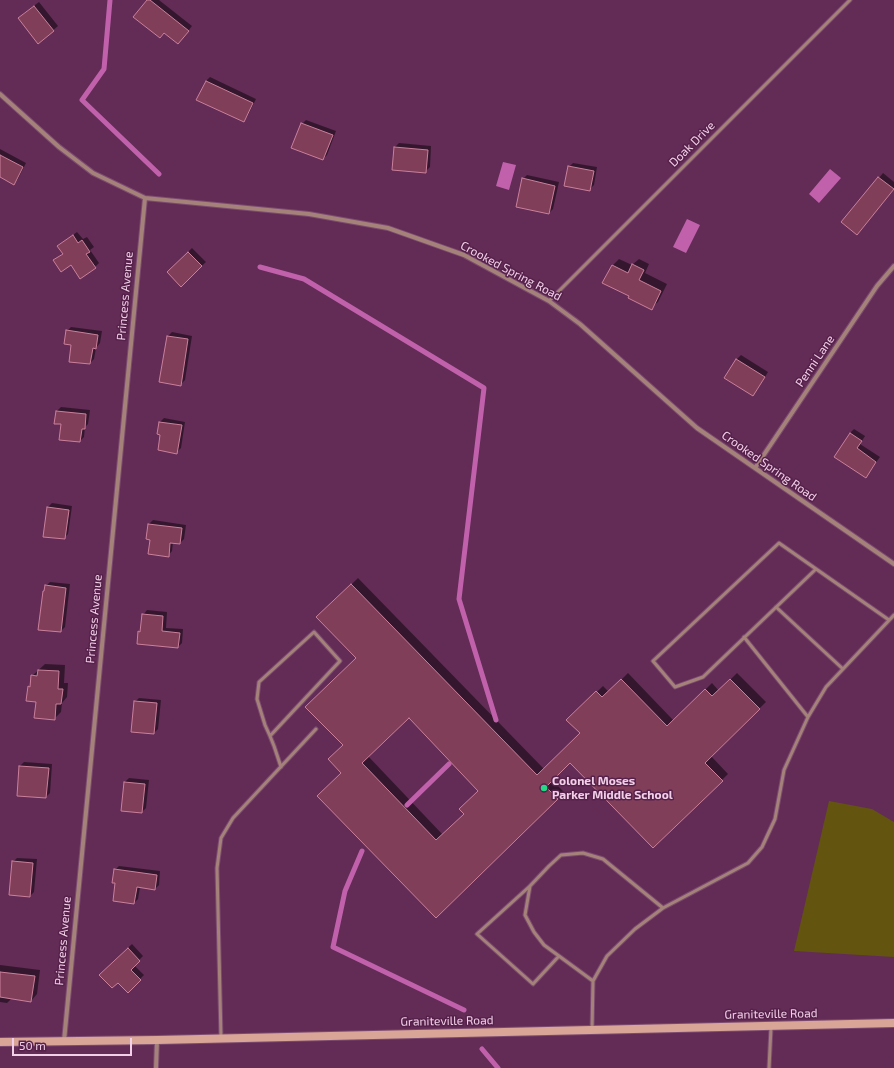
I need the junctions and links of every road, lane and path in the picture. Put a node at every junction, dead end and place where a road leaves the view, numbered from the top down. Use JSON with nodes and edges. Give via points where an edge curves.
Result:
{"nodes":[{"id":1,"x":850,"y":0,"type":"edge"},
{"id":2,"x":0,"y":94,"type":"edge"},
{"id":3,"x":145,"y":198,"type":"junction"},
{"id":4,"x":894,"y":266,"type":"edge"},
{"id":5,"x":549,"y":301,"type":"junction"},
{"id":6,"x":755,"y":468,"type":"junction"},
{"id":7,"x":894,"y":564,"type":"edge"},
{"id":8,"x":816,"y":569,"type":"junction"},
{"id":9,"x":776,"y":607,"type":"junction"},
{"id":10,"x":894,"y":615,"type":"edge"},
{"id":11,"x":890,"y":620,"type":"junction"},
{"id":12,"x":744,"y":638,"type":"junction"},
{"id":13,"x":843,"y":669,"type":"junction"},
{"id":14,"x":808,"y":717,"type":"junction"},
{"id":15,"x":316,"y":729,"type":"dead end"},
{"id":16,"x":270,"y":736,"type":"junction"},
{"id":17,"x":281,"y":767,"type":"junction"},
{"id":18,"x":530,"y":886,"type":"junction"},
{"id":19,"x":663,"y":908,"type":"junction"},
{"id":20,"x":560,"y":956,"type":"junction"},
{"id":21,"x":593,"y":981,"type":"junction"},
{"id":22,"x":894,"y":1023,"type":"edge"},
{"id":23,"x":771,"y":1026,"type":"junction"},
{"id":24,"x":592,"y":1030,"type":"junction"},
{"id":25,"x":221,"y":1038,"type":"junction"},
{"id":26,"x":157,"y":1040,"type":"junction"},
{"id":27,"x":64,"y":1041,"type":"junction"},
{"id":28,"x":0,"y":1042,"type":"edge"},
{"id":29,"x":156,"y":1068,"type":"edge"},
{"id":30,"x":769,"y":1068,"type":"edge"}],
"edges":[{"from":1,"to":5,"type":"lane","name":"Doak Drive"},
{"from":2,"to":3,"type":"street","name":"Crooked Spring Road","via":[[59,147],[93,172]]},
{"from":3,"to":5,"type":"street","name":"Crooked Spring Road","via":[[309,214],[388,228],[464,255]]},
{"from":3,"to":27,"type":"street","name":"Princess Avenue"},
{"from":4,"to":6,"type":"street","name":"Penni Lane","via":[[877,286]]},
{"from":5,"to":6,"type":"street","name":"Crooked Spring Road","via":[[580,324],[697,428]]},
{"from":6,"to":7,"type":"street","name":"Crooked Spring Road"},
{"from":8,"to":9,"type":"lane"},
{"from":8,"to":11,"type":"lane"},
{"from":8,"to":12,"type":"lane","via":[[779,543],[653,661],[675,687],[703,677]]},
{"from":9,"to":12,"type":"lane"},
{"from":9,"to":13,"type":"lane"},
{"from":10,"to":11,"type":"lane"},
{"from":11,"to":13,"type":"lane"},
{"from":12,"to":14,"type":"lane"},
{"from":13,"to":14,"type":"lane","via":[[826,687]]},
{"from":14,"to":19,"type":"lane","via":[[784,770],[775,819],[762,847],[748,863]]},
{"from":15,"to":17,"type":"lane"},
{"from":16,"to":16,"type":"lane","via":[[257,699],[260,682],[314,632],[340,661]]},
{"from":16,"to":17,"type":"lane"},
{"from":17,"to":25,"type":"lane","via":[[233,818],[222,838],[217,868]]},
{"from":18,"to":19,"type":"lane","via":[[561,855],[583,853],[603,859]]},
{"from":18,"to":20,"type":"lane","via":[[525,915],[544,945]]},
{"from":18,"to":20,"type":"lane","via":[[477,934],[533,984]]},
{"from":19,"to":21,"type":"lane","via":[[635,929],[607,956]]},
{"from":20,"to":21,"type":"lane"},
{"from":21,"to":24,"type":"lane"},
{"from":22,"to":23,"type":"main road","name":"Graniteville Road"},
{"from":23,"to":24,"type":"main road","name":"Graniteville Road"},
{"from":23,"to":30,"type":"lane"},
{"from":24,"to":25,"type":"main road","name":"Graniteville Road"},
{"from":25,"to":26,"type":"main road","name":"Graniteville Road"},
{"from":26,"to":27,"type":"main road","name":"Graniteville Road"},
{"from":26,"to":29,"type":"street"},
{"from":27,"to":28,"type":"main road","name":"Graniteville Road"}]}
